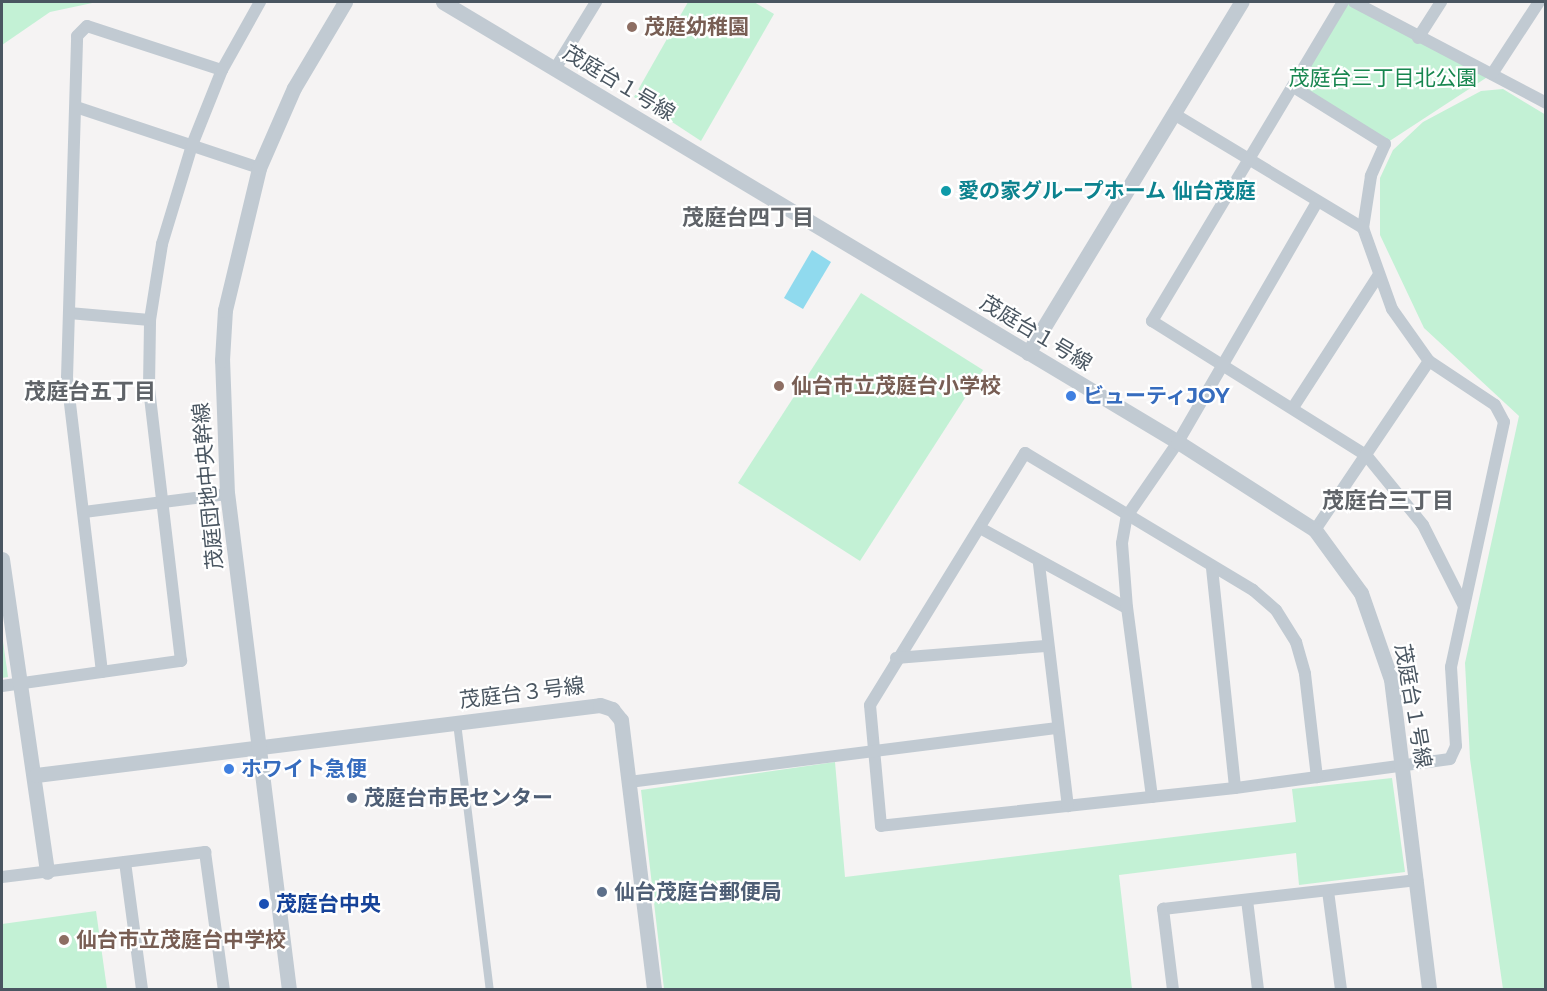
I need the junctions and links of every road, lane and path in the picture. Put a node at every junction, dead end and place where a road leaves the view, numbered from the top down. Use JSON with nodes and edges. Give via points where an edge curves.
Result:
{"nodes":[{"id":1,"x":260,"y":2,"type":"edge"},
{"id":2,"x":345,"y":2,"type":"edge"},
{"id":3,"x":446,"y":2,"type":"edge"},
{"id":4,"x":596,"y":2,"type":"edge"},
{"id":5,"x":1241,"y":2,"type":"edge"},
{"id":6,"x":1343,"y":2,"type":"edge"},
{"id":7,"x":1354,"y":2,"type":"edge"},
{"id":8,"x":1441,"y":2,"type":"edge"},
{"id":9,"x":1539,"y":2,"type":"edge"},
{"id":10,"x":1418,"y":38,"type":"junction"},
{"id":11,"x":555,"y":69,"type":"junction"},
{"id":12,"x":222,"y":70,"type":"junction"},
{"id":13,"x":1492,"y":74,"type":"junction"},
{"id":14,"x":1295,"y":88,"type":"junction"},
{"id":15,"x":1545,"y":103,"type":"edge"},
{"id":16,"x":76,"y":108,"type":"junction"},
{"id":17,"x":1174,"y":114,"type":"junction"},
{"id":18,"x":192,"y":145,"type":"junction"},
{"id":19,"x":1252,"y":162,"type":"junction"},
{"id":20,"x":259,"y":168,"type":"junction"},
{"id":21,"x":1317,"y":202,"type":"junction"},
{"id":22,"x":1363,"y":228,"type":"junction"},
{"id":23,"x":1378,"y":276,"type":"junction"},
{"id":24,"x":69,"y":313,"type":"junction"},
{"id":25,"x":150,"y":320,"type":"junction"},
{"id":26,"x":1028,"y":353,"type":"junction"},
{"id":27,"x":1429,"y":362,"type":"junction"},
{"id":28,"x":1221,"y":363,"type":"junction"},
{"id":29,"x":1294,"y":406,"type":"junction"},
{"id":30,"x":1178,"y":442,"type":"junction"},
{"id":31,"x":1366,"y":455,"type":"junction"},
{"id":32,"x":227,"y":494,"type":"junction"},
{"id":33,"x":162,"y":502,"type":"junction"},
{"id":34,"x":84,"y":512,"type":"junction"},
{"id":35,"x":1127,"y":516,"type":"junction"},
{"id":36,"x":980,"y":528,"type":"junction"},
{"id":37,"x":1315,"y":530,"type":"junction"},
{"id":38,"x":2,"y":559,"type":"edge"},
{"id":39,"x":1039,"y":564,"type":"junction"},
{"id":40,"x":1212,"y":568,"type":"junction"},
{"id":41,"x":1464,"y":606,"type":"junction"},
{"id":42,"x":1127,"y":608,"type":"junction"},
{"id":43,"x":1046,"y":646,"type":"junction"},
{"id":44,"x":896,"y":658,"type":"junction"},
{"id":45,"x":102,"y":672,"type":"junction"},
{"id":46,"x":22,"y":684,"type":"junction"},
{"id":47,"x":2,"y":686,"type":"edge"},
{"id":48,"x":457,"y":723,"type":"junction"},
{"id":49,"x":1056,"y":728,"type":"junction"},
{"id":50,"x":259,"y":746,"type":"junction"},
{"id":51,"x":873,"y":750,"type":"junction"},
{"id":52,"x":1403,"y":768,"type":"junction"},
{"id":53,"x":36,"y":775,"type":"junction"},
{"id":54,"x":1317,"y":777,"type":"junction"},
{"id":55,"x":629,"y":782,"type":"junction"},
{"id":56,"x":1235,"y":788,"type":"junction"},
{"id":57,"x":1152,"y":797,"type":"junction"},
{"id":58,"x":1068,"y":806,"type":"junction"},
{"id":59,"x":124,"y":862,"type":"junction"},
{"id":60,"x":47,"y":872,"type":"junction"},
{"id":61,"x":2,"y":877,"type":"edge"},
{"id":62,"x":1417,"y":880,"type":"junction"},
{"id":63,"x":1328,"y":891,"type":"junction"},
{"id":64,"x":1247,"y":900,"type":"junction"},
{"id":65,"x":142,"y":990,"type":"edge"},
{"id":66,"x":224,"y":990,"type":"edge"},
{"id":67,"x":290,"y":990,"type":"edge"},
{"id":68,"x":490,"y":990,"type":"edge"},
{"id":69,"x":654,"y":990,"type":"edge"},
{"id":70,"x":1173,"y":990,"type":"edge"},
{"id":71,"x":1258,"y":990,"type":"edge"},
{"id":72,"x":1341,"y":990,"type":"edge"},
{"id":73,"x":1430,"y":990,"type":"edge"}],
"edges":[{"from":1,"to":12,"type":"street"},
{"from":2,"to":20,"type":"street","name":"茂庭団地中央幹線","via":[[294,88]]},
{"from":3,"to":11,"type":"street","name":"茂庭台１号線"},
{"from":4,"to":11,"type":"street"},
{"from":5,"to":17,"type":"street"},
{"from":6,"to":14,"type":"street"},
{"from":7,"to":10,"type":"street"},
{"from":8,"to":10,"type":"street"},
{"from":9,"to":13,"type":"street"},
{"from":10,"to":13,"type":"street"},
{"from":11,"to":26,"type":"street","name":"茂庭台１号線"},
{"from":12,"to":16,"type":"street","via":[[87,26],[77,36]]},
{"from":12,"to":18,"type":"street"},
{"from":13,"to":15,"type":"street"},
{"from":14,"to":19,"type":"street"},
{"from":14,"to":22,"type":"street","via":[[1385,144],[1371,176]]},
{"from":16,"to":18,"type":"street"},
{"from":16,"to":24,"type":"street"},
{"from":17,"to":19,"type":"street"},
{"from":17,"to":26,"type":"street"},
{"from":18,"to":20,"type":"street"},
{"from":18,"to":25,"type":"street","via":[[162,244]]},
{"from":19,"to":21,"type":"street"},
{"from":19,"to":28,"type":"street","via":[[1152,321]]},
{"from":20,"to":32,"type":"street","name":"茂庭団地中央幹線","via":[[225,310],[220,410]]},
{"from":21,"to":22,"type":"street"},
{"from":21,"to":28,"type":"street"},
{"from":22,"to":23,"type":"street"},
{"from":23,"to":27,"type":"street","via":[[1411,342]]},
{"from":23,"to":29,"type":"street"},
{"from":24,"to":25,"type":"street"},
{"from":24,"to":34,"type":"street","via":[[67,378]]},
{"from":25,"to":33,"type":"street","via":[[149,387]]},
{"from":26,"to":30,"type":"street","name":"茂庭台１号線"},
{"from":27,"to":31,"type":"street"},
{"from":27,"to":41,"type":"street","via":[[1495,405],[1504,422]]},
{"from":28,"to":29,"type":"street"},
{"from":28,"to":30,"type":"street"},
{"from":29,"to":31,"type":"street"},
{"from":30,"to":35,"type":"street"},
{"from":30,"to":37,"type":"street","name":"茂庭台１号線"},
{"from":31,"to":37,"type":"street"},
{"from":31,"to":41,"type":"street","via":[[1423,525]]},
{"from":32,"to":33,"type":"street"},
{"from":32,"to":50,"type":"street","name":"茂庭団地中央幹線"},
{"from":33,"to":34,"type":"street"},
{"from":33,"to":45,"type":"street","via":[[181,661]]},
{"from":34,"to":45,"type":"street"},
{"from":35,"to":36,"type":"street","via":[[1025,453]]},
{"from":35,"to":40,"type":"street"},
{"from":35,"to":42,"type":"street","via":[[1122,543]]},
{"from":36,"to":39,"type":"street"},
{"from":36,"to":44,"type":"street"},
{"from":37,"to":52,"type":"street","name":"茂庭台１号線","via":[[1361,593],[1377,629],[1391,679]]},
{"from":38,"to":46,"type":"street"},
{"from":39,"to":42,"type":"street"},
{"from":39,"to":43,"type":"street"},
{"from":40,"to":54,"type":"street","via":[[1276,610],[1296,642]]},
{"from":40,"to":56,"type":"street"},
{"from":41,"to":52,"type":"street","via":[[1451,667],[1456,746],[1450,759]]},
{"from":42,"to":57,"type":"street"},
{"from":43,"to":44,"type":"street"},
{"from":43,"to":49,"type":"street"},
{"from":44,"to":51,"type":"street","via":[[870,705]]},
{"from":45,"to":46,"type":"street"},
{"from":46,"to":47,"type":"street"},
{"from":46,"to":53,"type":"street"},
{"from":48,"to":50,"type":"street","name":"茂庭台３号線"},
{"from":48,"to":55,"type":"street","name":"茂庭台３号線","via":[[600,705],[612,709],[621,720]]},
{"from":48,"to":68,"type":"street"},
{"from":49,"to":51,"type":"street"},
{"from":49,"to":58,"type":"street"},
{"from":50,"to":53,"type":"street","name":"茂庭台３号線"},
{"from":50,"to":67,"type":"street","name":"茂庭団地中央幹線"},
{"from":51,"to":55,"type":"street"},
{"from":51,"to":58,"type":"street","via":[[881,826]]},
{"from":52,"to":54,"type":"street"},
{"from":52,"to":62,"type":"street","name":"茂庭台１号線"},
{"from":53,"to":60,"type":"street"},
{"from":54,"to":56,"type":"street"},
{"from":55,"to":69,"type":"street","name":"茂庭台３号線"},
{"from":56,"to":57,"type":"street"},
{"from":57,"to":58,"type":"street"},
{"from":59,"to":60,"type":"street"},
{"from":59,"to":65,"type":"street"},
{"from":59,"to":66,"type":"street","via":[[205,852]]},
{"from":60,"to":61,"type":"street"},
{"from":62,"to":63,"type":"street"},
{"from":62,"to":73,"type":"street","name":"茂庭台１号線"},
{"from":63,"to":64,"type":"street"},
{"from":63,"to":72,"type":"street"},
{"from":64,"to":70,"type":"street","via":[[1163,909]]},
{"from":64,"to":71,"type":"street"}]}
